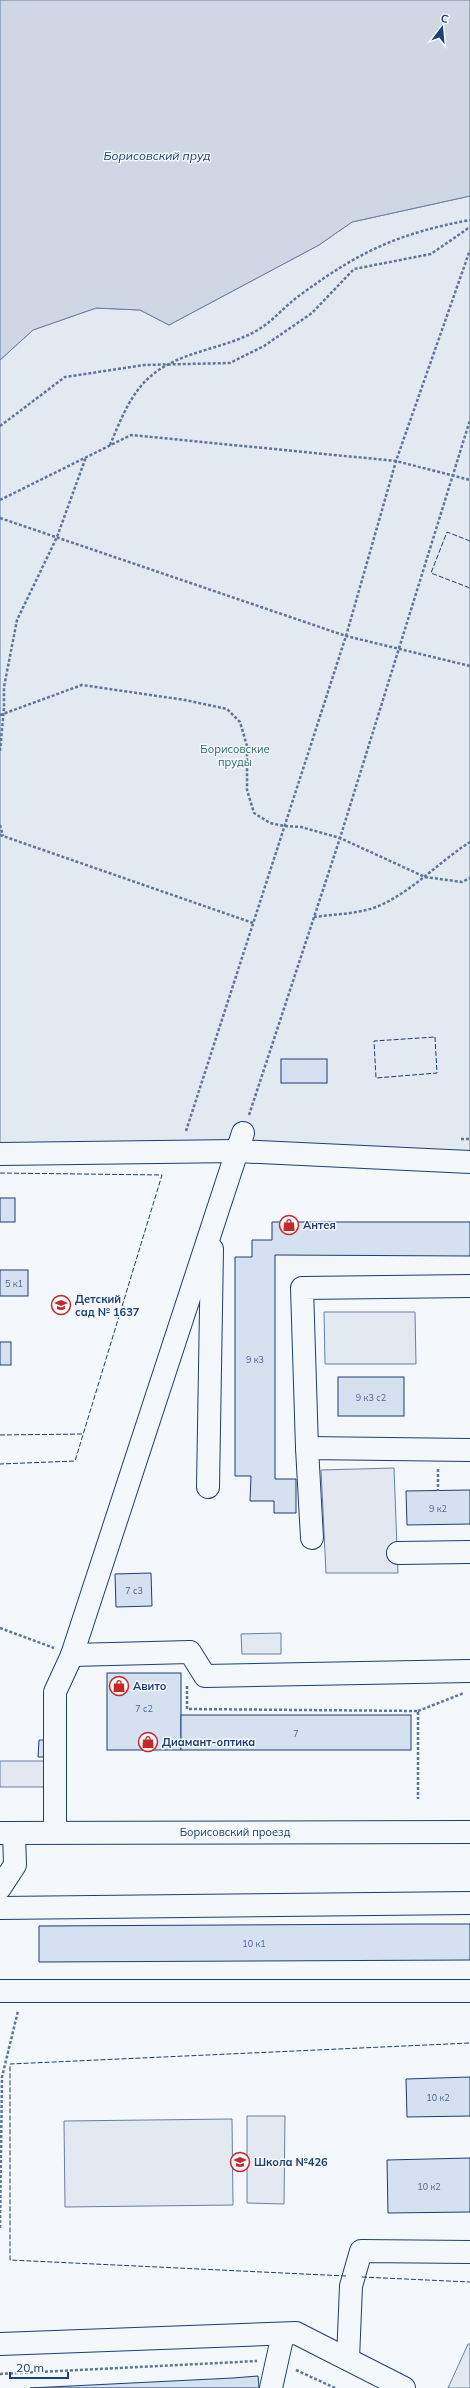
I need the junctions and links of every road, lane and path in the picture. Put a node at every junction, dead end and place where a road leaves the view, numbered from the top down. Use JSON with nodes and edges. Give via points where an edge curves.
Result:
{"nodes":[{"id":1,"x":470,"y":220,"type":"edge"},
{"id":2,"x":470,"y":227,"type":"edge"},
{"id":3,"x":470,"y":250,"type":"edge"},
{"id":4,"x":169,"y":365,"type":"junction"},
{"id":5,"x":470,"y":420,"type":"edge"},
{"id":6,"x":0,"y":426,"type":"edge"},
{"id":7,"x":110,"y":446,"type":"junction"},
{"id":8,"x":86,"y":457,"type":"junction"},
{"id":9,"x":396,"y":461,"type":"junction"},
{"id":10,"x":452,"y":474,"type":"junction"},
{"id":11,"x":470,"y":480,"type":"edge"},
{"id":12,"x":0,"y":500,"type":"edge"},
{"id":13,"x":0,"y":518,"type":"edge"},
{"id":14,"x":57,"y":537,"type":"junction"},
{"id":15,"x":346,"y":636,"type":"junction"},
{"id":16,"x":398,"y":649,"type":"junction"},
{"id":17,"x":470,"y":666,"type":"edge"},
{"id":18,"x":4,"y":713,"type":"junction"},
{"id":19,"x":0,"y":715,"type":"edge"},
{"id":20,"x":0,"y":751,"type":"edge"},
{"id":21,"x":0,"y":825,"type":"edge"},
{"id":22,"x":284,"y":826,"type":"junction"},
{"id":23,"x":2,"y":836,"type":"edge"},
{"id":24,"x":340,"y":838,"type":"junction"},
{"id":25,"x":470,"y":842,"type":"edge"},
{"id":26,"x":425,"y":877,"type":"junction"},
{"id":27,"x":470,"y":878,"type":"edge"},
{"id":28,"x":314,"y":917,"type":"junction"},
{"id":29,"x":252,"y":923,"type":"junction"},
{"id":30,"x":192,"y":1134,"type":"dead end"},
{"id":31,"x":240,"y":1142,"type":"junction"},
{"id":32,"x":0,"y":1154,"type":"edge"},
{"id":33,"x":470,"y":1162,"type":"edge"},
{"id":34,"x":213,"y":1226,"type":"junction"},
{"id":35,"x":470,"y":1286,"type":"edge"},
{"id":36,"x":307,"y":1448,"type":"junction"},
{"id":37,"x":470,"y":1450,"type":"edge"},
{"id":38,"x":208,"y":1487,"type":"dead end"},
{"id":39,"x":312,"y":1538,"type":"dead end"},
{"id":40,"x":470,"y":1552,"type":"edge"},
{"id":41,"x":398,"y":1553,"type":"dead end"},
{"id":42,"x":0,"y":1628,"type":"edge"},
{"id":43,"x":72,"y":1655,"type":"junction"},
{"id":44,"x":187,"y":1680,"type":"dead end"},
{"id":45,"x":469,"y":1681,"type":"edge"},
{"id":46,"x":418,"y":1711,"type":"junction"},
{"id":47,"x":418,"y":1799,"type":"dead end"},
{"id":48,"x":55,"y":1832,"type":"junction"},
{"id":49,"x":470,"y":1832,"type":"edge"},
{"id":50,"x":7,"y":1833,"type":"edge"},
{"id":51,"x":0,"y":1888,"type":"edge"},
{"id":52,"x":470,"y":1903,"type":"edge"},
{"id":53,"x":0,"y":1908,"type":"edge"},
{"id":54,"x":0,"y":1991,"type":"edge"},
{"id":55,"x":22,"y":1991,"type":"junction"},
{"id":56,"x":470,"y":1991,"type":"edge"},
{"id":57,"x":0,"y":2228,"type":"edge"},
{"id":58,"x":470,"y":2252,"type":"edge"},
{"id":59,"x":283,"y":2334,"type":"junction"},
{"id":60,"x":0,"y":2344,"type":"edge"},
{"id":61,"x":348,"y":2359,"type":"junction"},
{"id":62,"x":277,"y":2360,"type":"junction"},
{"id":63,"x":0,"y":2374,"type":"edge"},
{"id":64,"x":271,"y":2388,"type":"edge"},
{"id":65,"x":335,"y":2388,"type":"edge"},
{"id":66,"x":404,"y":2388,"type":"edge"}],
"edges":[{"from":1,"to":4,"type":"path","via":[[427,228],[381,244],[338,268],[296,297],[282,312],[256,331],[218,347],[186,354]]},
{"from":2,"to":4,"type":"path","via":[[431,254],[354,269],[312,313],[264,346],[230,363]]},
{"from":3,"to":9,"type":"path"},
{"from":4,"to":6,"type":"path","via":[[144,365],[64,377]]},
{"from":4,"to":7,"type":"path","via":[[155,373],[130,401]]},
{"from":5,"to":10,"type":"path"},
{"from":7,"to":8,"type":"path"},
{"from":7,"to":9,"type":"path","via":[[131,435]]},
{"from":8,"to":12,"type":"path"},
{"from":8,"to":14,"type":"path"},
{"from":9,"to":10,"type":"path"},
{"from":9,"to":15,"type":"path"},
{"from":10,"to":11,"type":"path"},
{"from":10,"to":16,"type":"path"},
{"from":13,"to":14,"type":"path"},
{"from":14,"to":15,"type":"path"},
{"from":14,"to":18,"type":"path","via":[[17,620],[4,687]]},
{"from":15,"to":16,"type":"path"},
{"from":15,"to":22,"type":"path"},
{"from":16,"to":17,"type":"path"},
{"from":16,"to":24,"type":"path"},
{"from":18,"to":19,"type":"path"},
{"from":18,"to":20,"type":"path"},
{"from":18,"to":22,"type":"path","via":[[82,685],[185,700],[227,709],[240,722],[247,746],[247,790],[254,813],[270,823]]},
{"from":21,"to":23,"type":"path"},
{"from":22,"to":24,"type":"path","via":[[301,827]]},
{"from":22,"to":29,"type":"path"},
{"from":23,"to":29,"type":"path"},
{"from":24,"to":26,"type":"path"},
{"from":24,"to":28,"type":"path"},
{"from":25,"to":26,"type":"path"},
{"from":26,"to":27,"type":"path","via":[[462,882]]},
{"from":26,"to":28,"type":"path","via":[[382,904],[349,913]]},
{"from":28,"to":31,"type":"path"},
{"from":29,"to":30,"type":"path","via":[[185,1134]]},
{"from":31,"to":32,"type":"street"},
{"from":31,"to":33,"type":"street"},
{"from":31,"to":34,"type":"street"},
{"from":34,"to":38,"type":"street"},
{"from":34,"to":43,"type":"street"},
{"from":35,"to":36,"type":"street","via":[[302,1288]]},
{"from":36,"to":37,"type":"street"},
{"from":36,"to":39,"type":"street"},
{"from":40,"to":41,"type":"street"},
{"from":42,"to":43,"type":"path"},
{"from":43,"to":45,"type":"street","via":[[190,1652],[205,1676]]},
{"from":43,"to":48,"type":"street","via":[[55,1692]]},
{"from":44,"to":46,"type":"path","via":[[188,1709]]},
{"from":45,"to":46,"type":"path"},
{"from":46,"to":47,"type":"path"},
{"from":48,"to":49,"type":"street","name":"Борисовский проезд"},
{"from":48,"to":50,"type":"street","name":"Борисовский проезд"},
{"from":50,"to":51,"type":"street","via":[[15,1865]]},
{"from":52,"to":53,"type":"street"},
{"from":54,"to":55,"type":"street"},
{"from":55,"to":56,"type":"street"},
{"from":55,"to":57,"type":"path","via":[[2,2077]]},
{"from":58,"to":61,"type":"street","via":[[361,2251],[351,2286]]},
{"from":59,"to":60,"type":"street"},
{"from":59,"to":61,"type":"street","via":[[296,2333]]},
{"from":59,"to":62,"type":"street"},
{"from":61,"to":66,"type":"street"},
{"from":62,"to":63,"type":"path"},
{"from":62,"to":64,"type":"street"},
{"from":62,"to":65,"type":"path"}]}
